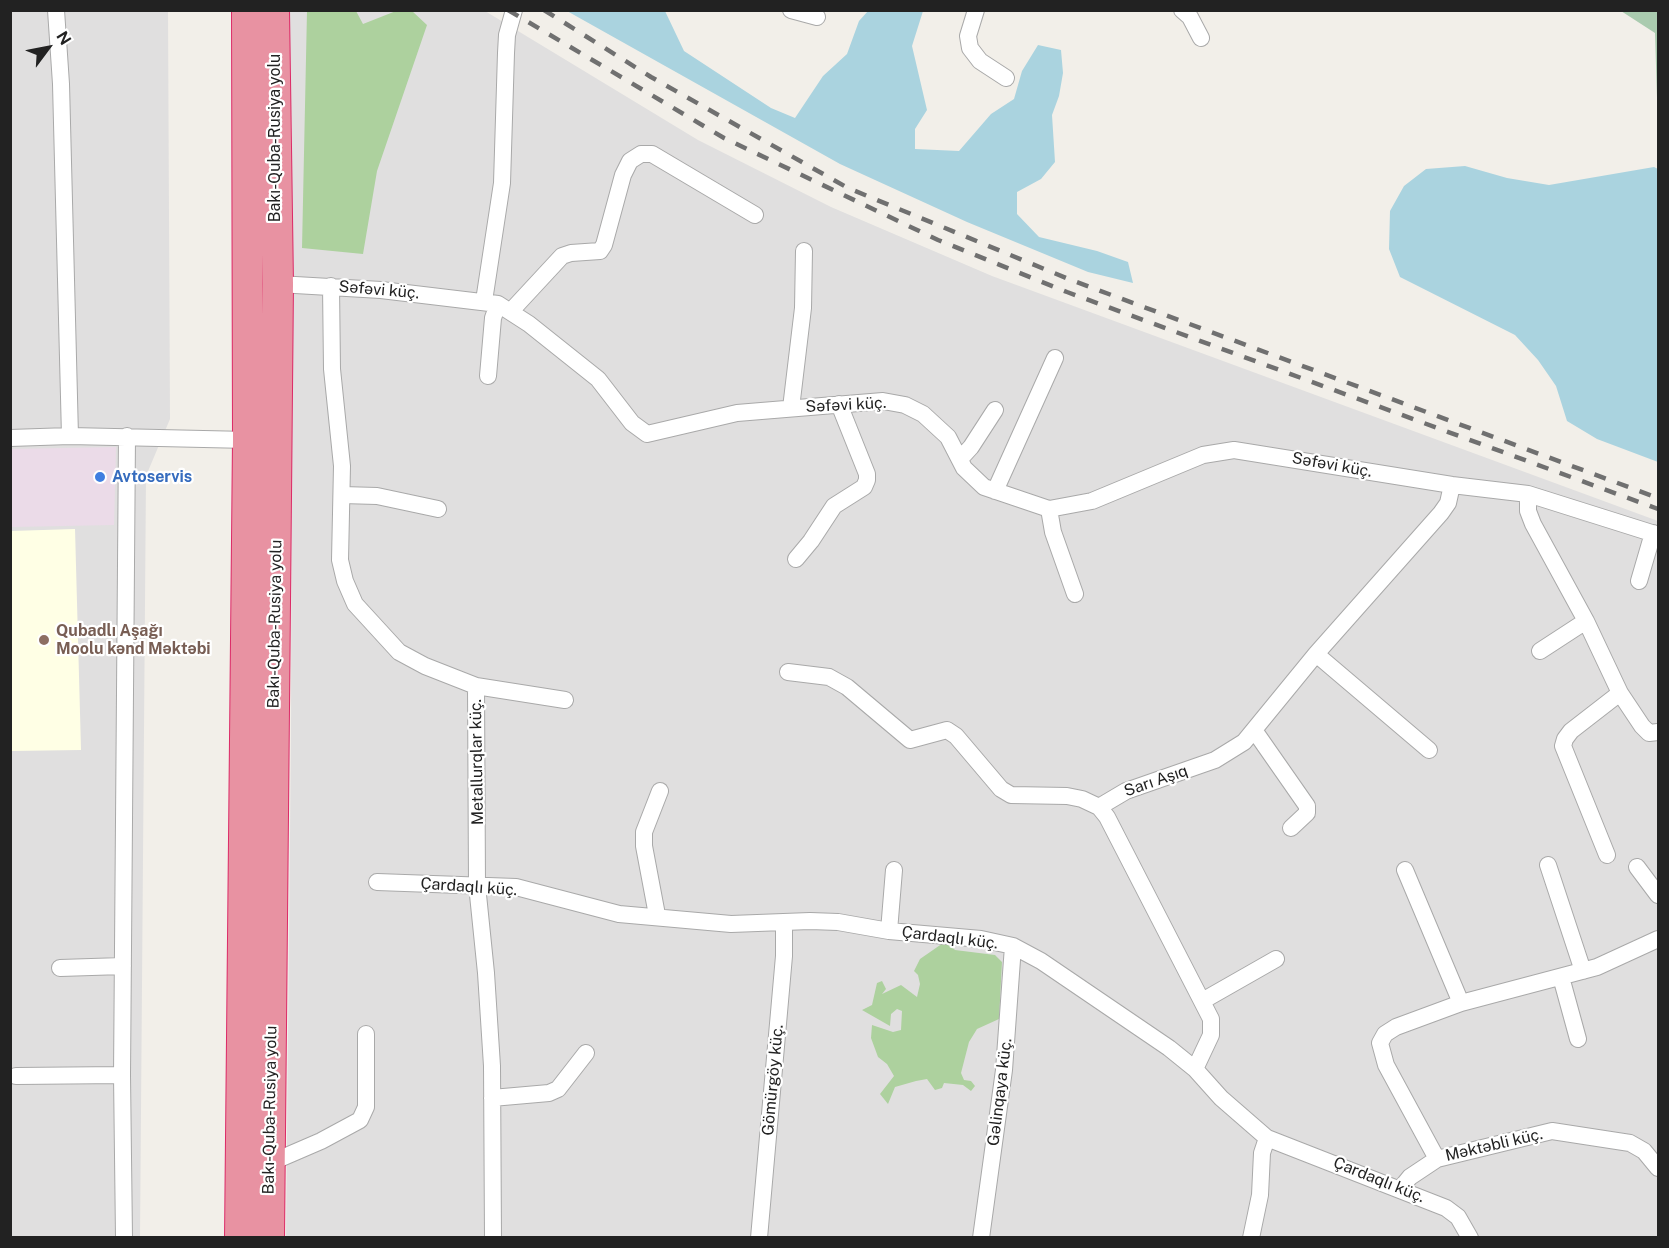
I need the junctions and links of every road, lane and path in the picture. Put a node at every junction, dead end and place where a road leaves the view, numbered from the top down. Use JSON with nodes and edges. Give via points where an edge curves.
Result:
{"nodes":[{"id":1,"x":56,"y":10,"type":"edge"},
{"id":2,"x":248,"y":10,"type":"edge"},
{"id":3,"x":274,"y":10,"type":"edge"},
{"id":4,"x":514,"y":10,"type":"edge"},
{"id":5,"x":791,"y":10,"type":"edge"},
{"id":6,"x":976,"y":10,"type":"edge"},
{"id":7,"x":1182,"y":10,"type":"edge"},
{"id":8,"x":816,"y":17,"type":"dead end"},
{"id":9,"x":1201,"y":38,"type":"dead end"},
{"id":10,"x":1006,"y":78,"type":"dead end"},
{"id":11,"x":756,"y":215,"type":"dead end"},
{"id":12,"x":804,"y":251,"type":"dead end"},
{"id":13,"x":278,"y":284,"type":"junction"},
{"id":14,"x":331,"y":286,"type":"junction"},
{"id":15,"x":498,"y":305,"type":"junction"},
{"id":16,"x":1055,"y":358,"type":"dead end"},
{"id":17,"x":488,"y":376,"type":"dead end"},
{"id":18,"x":839,"y":404,"type":"junction"},
{"id":19,"x":791,"y":408,"type":"junction"},
{"id":20,"x":995,"y":410,"type":"dead end"},
{"id":21,"x":70,"y":436,"type":"junction"},
{"id":22,"x":127,"y":436,"type":"junction"},
{"id":23,"x":10,"y":438,"type":"edge"},
{"id":24,"x":248,"y":440,"type":"junction"},
{"id":25,"x":960,"y":459,"type":"junction"},
{"id":26,"x":1452,"y":485,"type":"junction"},
{"id":27,"x":995,"y":491,"type":"junction"},
{"id":28,"x":1528,"y":494,"type":"junction"},
{"id":29,"x":342,"y":495,"type":"junction"},
{"id":30,"x":438,"y":509,"type":"dead end"},
{"id":31,"x":1049,"y":509,"type":"junction"},
{"id":32,"x":1656,"y":534,"type":"edge"},
{"id":33,"x":796,"y":558,"type":"dead end"},
{"id":34,"x":1639,"y":581,"type":"dead end"},
{"id":35,"x":1075,"y":594,"type":"dead end"},
{"id":36,"x":1586,"y":621,"type":"junction"},
{"id":37,"x":1540,"y":651,"type":"dead end"},
{"id":38,"x":1316,"y":654,"type":"junction"},
{"id":39,"x":788,"y":672,"type":"dead end"},
{"id":40,"x":476,"y":686,"type":"junction"},
{"id":41,"x":1620,"y":693,"type":"junction"},
{"id":42,"x":565,"y":700,"type":"dead end"},
{"id":43,"x":1254,"y":730,"type":"junction"},
{"id":44,"x":1659,"y":732,"type":"edge"},
{"id":45,"x":1429,"y":750,"type":"dead end"},
{"id":46,"x":660,"y":791,"type":"dead end"},
{"id":47,"x":1099,"y":807,"type":"junction"},
{"id":48,"x":1291,"y":828,"type":"dead end"},
{"id":49,"x":1607,"y":855,"type":"dead end"},
{"id":50,"x":1548,"y":865,"type":"dead end"},
{"id":51,"x":1637,"y":867,"type":"dead end"},
{"id":52,"x":894,"y":870,"type":"dead end"},
{"id":53,"x":1405,"y":870,"type":"dead end"},
{"id":54,"x":377,"y":882,"type":"dead end"},
{"id":55,"x":477,"y":885,"type":"junction"},
{"id":56,"x":1659,"y":895,"type":"edge"},
{"id":57,"x":657,"y":915,"type":"junction"},
{"id":58,"x":784,"y":922,"type":"junction"},
{"id":59,"x":889,"y":931,"type":"junction"},
{"id":60,"x":1659,"y":939,"type":"edge"},
{"id":61,"x":1013,"y":946,"type":"junction"},
{"id":62,"x":1276,"y":959,"type":"dead end"},
{"id":63,"x":123,"y":966,"type":"junction"},
{"id":64,"x":60,"y":968,"type":"dead end"},
{"id":65,"x":1583,"y":971,"type":"junction"},
{"id":66,"x":1561,"y":977,"type":"junction"},
{"id":67,"x":1204,"y":1000,"type":"junction"},
{"id":68,"x":1461,"y":1003,"type":"junction"},
{"id":69,"x":366,"y":1034,"type":"dead end"},
{"id":70,"x":1578,"y":1040,"type":"dead end"},
{"id":71,"x":586,"y":1053,"type":"dead end"},
{"id":72,"x":1196,"y":1069,"type":"junction"},
{"id":73,"x":123,"y":1075,"type":"junction"},
{"id":74,"x":16,"y":1076,"type":"dead end"},
{"id":75,"x":492,"y":1098,"type":"junction"},
{"id":76,"x":1267,"y":1138,"type":"junction"},
{"id":77,"x":1437,"y":1159,"type":"junction"},
{"id":78,"x":270,"y":1163,"type":"junction"},
{"id":79,"x":1659,"y":1168,"type":"edge"},
{"id":80,"x":1401,"y":1188,"type":"junction"},
{"id":81,"x":124,"y":1238,"type":"edge"},
{"id":82,"x":240,"y":1238,"type":"edge"},
{"id":83,"x":269,"y":1238,"type":"edge"},
{"id":84,"x":493,"y":1238,"type":"edge"},
{"id":85,"x":759,"y":1238,"type":"edge"},
{"id":86,"x":981,"y":1238,"type":"edge"},
{"id":87,"x":1251,"y":1238,"type":"edge"},
{"id":88,"x":1470,"y":1238,"type":"edge"}],
"edges":[{"from":1,"to":21,"type":"street"},
{"from":2,"to":24,"type":"highway","name":"Bakı-Quba-Rusiya yolu"},
{"from":3,"to":13,"type":"highway","name":"Bakı-Quba-Rusiya yolu"},
{"from":4,"to":15,"type":"street","via":[[506,44]]},
{"from":5,"to":8,"type":"street"},
{"from":6,"to":10,"type":"street","via":[[968,36],[970,48],[980,61]]},
{"from":7,"to":9,"type":"street","via":[[1191,17]]},
{"from":11,"to":15,"type":"street","via":[[652,154],[641,154],[630,161],[623,175],[600,251],[562,256]]},
{"from":12,"to":19,"type":"street","via":[[803,308]]},
{"from":13,"to":14,"type":"street","name":"Səfəvi küç."},
{"from":13,"to":78,"type":"highway","name":"Bakı-Quba-Rusiya yolu"},
{"from":14,"to":15,"type":"street","name":"Səfəvi küç."},
{"from":14,"to":29,"type":"street","name":"Metallurqlar küç.","via":[[332,369],[341,439]]},
{"from":15,"to":17,"type":"street","via":[[492,318]]},
{"from":15,"to":19,"type":"street","name":"Səfəvi küç.","via":[[598,379],[632,423],[648,434],[713,417]]},
{"from":16,"to":27,"type":"street"},
{"from":18,"to":19,"type":"street","name":"Səfəvi küç."},
{"from":18,"to":25,"type":"street","name":"Səfəvi küç.","via":[[883,400],[905,405],[923,414],[948,437]]},
{"from":18,"to":33,"type":"street","via":[[867,480],[864,487],[834,506]]},
{"from":20,"to":25,"type":"street"},
{"from":21,"to":22,"type":"street"},
{"from":21,"to":23,"type":"street"},
{"from":22,"to":24,"type":"street"},
{"from":22,"to":63,"type":"street"},
{"from":24,"to":82,"type":"highway","name":"Bakı-Quba-Rusiya yolu"},
{"from":25,"to":27,"type":"street","name":"Səfəvi küç.","via":[[972,478]]},
{"from":26,"to":28,"type":"street","name":"Səfəvi küç."},
{"from":26,"to":31,"type":"street","name":"Səfəvi küç.","via":[[1234,450],[1203,455],[1092,501]]},
{"from":26,"to":38,"type":"street","name":"Sarı Aşıq","via":[[1441,513]]},
{"from":27,"to":31,"type":"street","name":"Səfəvi küç."},
{"from":28,"to":32,"type":"street","name":"Səfəvi küç."},
{"from":28,"to":36,"type":"street","via":[[1533,524]]},
{"from":29,"to":30,"type":"street","via":[[377,496]]},
{"from":29,"to":40,"type":"street","name":"Metallurqlar küç.","via":[[340,560],[355,604],[399,652]]},
{"from":31,"to":35,"type":"street"},
{"from":32,"to":34,"type":"street"},
{"from":36,"to":37,"type":"street"},
{"from":36,"to":41,"type":"street"},
{"from":38,"to":43,"type":"street","name":"Sarı Aşıq"},
{"from":38,"to":45,"type":"street"},
{"from":39,"to":47,"type":"street","via":[[830,677],[910,740],[947,730],[1011,795],[1067,796]]},
{"from":40,"to":42,"type":"street"},
{"from":40,"to":55,"type":"street","name":"Metallurqlar küç."},
{"from":41,"to":44,"type":"street","via":[[1642,726],[1649,733]]},
{"from":41,"to":49,"type":"street","via":[[1571,731],[1563,746]]},
{"from":43,"to":47,"type":"street","name":"Sarı Aşıq","via":[[1244,742],[1215,760],[1126,791]]},
{"from":43,"to":48,"type":"street","via":[[1307,806],[1307,813]]},
{"from":46,"to":57,"type":"street","via":[[644,832]]},
{"from":47,"to":67,"type":"street"},
{"from":50,"to":65,"type":"street"},
{"from":51,"to":56,"type":"street"},
{"from":52,"to":59,"type":"street"},
{"from":53,"to":68,"type":"street"},
{"from":54,"to":55,"type":"street","name":"Çardaqlı küç."},
{"from":55,"to":57,"type":"street","name":"Çardaqlı küç.","via":[[516,887],[619,914]]},
{"from":55,"to":75,"type":"street","name":"Metallurqlar küç."},
{"from":57,"to":58,"type":"street","name":"Çardaqlı küç.","via":[[731,924]]},
{"from":58,"to":59,"type":"street","name":"Çardaqlı küç.","via":[[838,922]]},
{"from":58,"to":85,"type":"street","name":"Gömürgöy küç."},
{"from":59,"to":61,"type":"street","name":"Çardaqlı küç.","via":[[981,939]]},
{"from":60,"to":65,"type":"street","via":[[1617,960]]},
{"from":61,"to":72,"type":"street","name":"Çardaqlı küç.","via":[[1041,961]]},
{"from":61,"to":86,"type":"street","name":"Gəlinqaya küç.","via":[[1005,1059]]},
{"from":62,"to":67,"type":"street"},
{"from":63,"to":64,"type":"street"},
{"from":63,"to":73,"type":"street"},
{"from":65,"to":66,"type":"street"},
{"from":66,"to":68,"type":"street"},
{"from":66,"to":70,"type":"street"},
{"from":67,"to":72,"type":"street","via":[[1211,1019],[1211,1035]]},
{"from":68,"to":77,"type":"street","via":[[1396,1027],[1380,1043],[1386,1065]]},
{"from":69,"to":78,"type":"street","via":[[366,1107],[360,1120]]},
{"from":71,"to":75,"type":"street","via":[[566,1081],[549,1093]]},
{"from":72,"to":76,"type":"street","name":"Çardaqlı küç.","via":[[1221,1098]]},
{"from":73,"to":74,"type":"street"},
{"from":73,"to":81,"type":"street"},
{"from":75,"to":84,"type":"street","name":"Metallurqlar küç."},
{"from":76,"to":80,"type":"street","name":"Çardaqlı küç."},
{"from":76,"to":87,"type":"street"},
{"from":77,"to":79,"type":"street","name":"Məktəbli küç.","via":[[1552,1131],[1630,1143],[1644,1151]]},
{"from":77,"to":80,"type":"street","name":"Məktəbli küç."},
{"from":78,"to":83,"type":"highway","name":"Bakı-Quba-Rusiya yolu"},
{"from":80,"to":88,"type":"street","name":"Çardaqlı küç.","via":[[1446,1208],[1458,1218]]}]}
